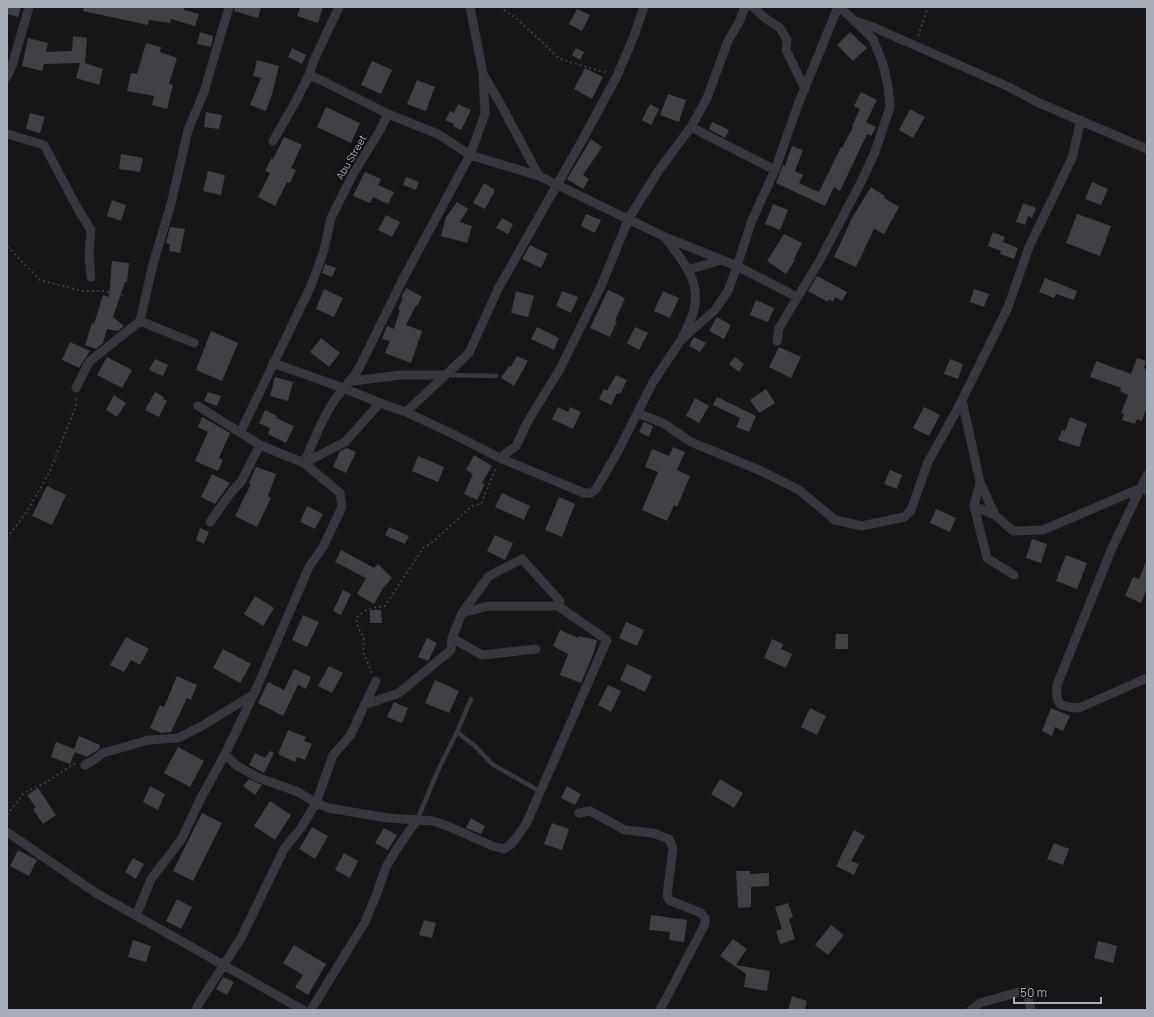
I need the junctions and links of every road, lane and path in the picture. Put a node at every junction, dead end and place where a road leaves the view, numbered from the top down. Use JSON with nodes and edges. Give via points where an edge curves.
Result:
{"nodes":[{"id":1,"x":29,"y":7,"type":"edge"},
{"id":2,"x":229,"y":7,"type":"edge"},
{"id":3,"x":339,"y":7,"type":"edge"},
{"id":4,"x":470,"y":7,"type":"edge"},
{"id":5,"x":500,"y":7,"type":"edge"},
{"id":6,"x":644,"y":7,"type":"edge"},
{"id":7,"x":745,"y":7,"type":"edge"},
{"id":8,"x":753,"y":7,"type":"edge"},
{"id":9,"x":837,"y":7,"type":"edge"},
{"id":10,"x":928,"y":7,"type":"edge"},
{"id":11,"x":853,"y":20,"type":"junction"},
{"id":12,"x":910,"y":44,"type":"junction"},
{"id":13,"x":483,"y":73,"type":"junction"},
{"id":14,"x":309,"y":75,"type":"junction"},
{"id":15,"x":617,"y":76,"type":"junction"},
{"id":16,"x":7,"y":77,"type":"edge"},
{"id":17,"x":805,"y":89,"type":"junction"},
{"id":18,"x":388,"y":114,"type":"junction"},
{"id":19,"x":1081,"y":120,"type":"junction"},
{"id":20,"x":691,"y":127,"type":"junction"},
{"id":21,"x":7,"y":134,"type":"edge"},
{"id":22,"x":273,"y":141,"type":"dead end"},
{"id":23,"x":1147,"y":149,"type":"edge"},
{"id":24,"x":470,"y":155,"type":"junction"},
{"id":25,"x":775,"y":170,"type":"junction"},
{"id":26,"x":539,"y":176,"type":"junction"},
{"id":27,"x":556,"y":186,"type":"junction"},
{"id":28,"x":629,"y":218,"type":"junction"},
{"id":29,"x":665,"y":237,"type":"junction"},
{"id":30,"x":7,"y":247,"type":"edge"},
{"id":31,"x":721,"y":260,"type":"junction"},
{"id":32,"x":737,"y":266,"type":"junction"},
{"id":33,"x":688,"y":270,"type":"junction"},
{"id":34,"x":91,"y":277,"type":"dead end"},
{"id":35,"x":124,"y":296,"type":"dead end"},
{"id":36,"x":797,"y":297,"type":"junction"},
{"id":37,"x":140,"y":321,"type":"junction"},
{"id":38,"x":682,"y":340,"type":"junction"},
{"id":39,"x":777,"y":341,"type":"dead end"},
{"id":40,"x":194,"y":343,"type":"dead end"},
{"id":41,"x":273,"y":363,"type":"junction"},
{"id":42,"x":445,"y":375,"type":"junction"},
{"id":43,"x":496,"y":376,"type":"dead end"},
{"id":44,"x":352,"y":381,"type":"junction"},
{"id":45,"x":76,"y":388,"type":"joint"},
{"id":46,"x":343,"y":388,"type":"junction"},
{"id":47,"x":962,"y":400,"type":"junction"},
{"id":48,"x":380,"y":403,"type":"junction"},
{"id":49,"x":198,"y":406,"type":"dead end"},
{"id":50,"x":406,"y":412,"type":"junction"},
{"id":51,"x":637,"y":413,"type":"junction"},
{"id":52,"x":240,"y":433,"type":"junction"},
{"id":53,"x":260,"y":445,"type":"junction"},
{"id":54,"x":500,"y":458,"type":"junction"},
{"id":55,"x":304,"y":463,"type":"junction"},
{"id":56,"x":1147,"y":475,"type":"edge"},
{"id":57,"x":980,"y":482,"type":"junction"},
{"id":58,"x":1144,"y":490,"type":"edge"},
{"id":59,"x":974,"y":506,"type":"junction"},
{"id":60,"x":995,"y":515,"type":"junction"},
{"id":61,"x":210,"y":522,"type":"dead end"},
{"id":62,"x":7,"y":538,"type":"edge"},
{"id":63,"x":1014,"y":575,"type":"dead end"},
{"id":64,"x":558,"y":606,"type":"junction"},
{"id":65,"x":462,"y":613,"type":"junction"},
{"id":66,"x":452,"y":638,"type":"junction"},
{"id":67,"x":536,"y":649,"type":"dead end"},
{"id":68,"x":1147,"y":678,"type":"edge"},
{"id":69,"x":376,"y":681,"type":"joint"},
{"id":70,"x":254,"y":694,"type":"junction"},
{"id":71,"x":471,"y":699,"type":"dead end"},
{"id":72,"x":364,"y":705,"type":"junction"},
{"id":73,"x":457,"y":732,"type":"junction"},
{"id":74,"x":225,"y":754,"type":"junction"},
{"id":75,"x":85,"y":765,"type":"joint"},
{"id":76,"x":540,"y":792,"type":"junction"},
{"id":77,"x":316,"y":803,"type":"junction"},
{"id":78,"x":579,"y":812,"type":"dead end"},
{"id":79,"x":7,"y":815,"type":"edge"},
{"id":80,"x":417,"y":820,"type":"junction"},
{"id":81,"x":7,"y":832,"type":"edge"},
{"id":82,"x":136,"y":916,"type":"junction"},
{"id":83,"x":223,"y":965,"type":"junction"},
{"id":84,"x":196,"y":1010,"type":"edge"},
{"id":85,"x":303,"y":1010,"type":"edge"},
{"id":86,"x":311,"y":1010,"type":"edge"},
{"id":87,"x":660,"y":1010,"type":"edge"},
{"id":88,"x":971,"y":1010,"type":"edge"},
{"id":89,"x":1031,"y":1010,"type":"edge"}],
"edges":[{"from":1,"to":16,"type":"street"},
{"from":2,"to":37,"type":"street","via":[[204,92],[188,130],[172,204],[153,264]]},
{"from":3,"to":14,"type":"street"},
{"from":4,"to":13,"type":"street"},
{"from":5,"to":15,"type":"path","via":[[516,18],[560,59]]},
{"from":6,"to":15,"type":"street"},
{"from":7,"to":20,"type":"street","via":[[728,41],[707,98]]},
{"from":8,"to":17,"type":"street","via":[[780,28],[787,40],[786,50]]},
{"from":9,"to":11,"type":"street"},
{"from":9,"to":17,"type":"street"},
{"from":10,"to":12,"type":"path","via":[[919,34]]},
{"from":11,"to":12,"type":"street"},
{"from":11,"to":36,"type":"street","via":[[873,39],[883,64],[890,107],[875,152],[862,180],[820,260]]},
{"from":12,"to":19,"type":"street"},
{"from":13,"to":24,"type":"street","via":[[485,114]]},
{"from":13,"to":26,"type":"street"},
{"from":14,"to":18,"type":"street"},
{"from":14,"to":22,"type":"street"},
{"from":15,"to":27,"type":"street"},
{"from":17,"to":25,"type":"street"},
{"from":18,"to":24,"type":"street","via":[[438,134]]},
{"from":18,"to":41,"type":"street","name":"Abu Street","via":[[331,218],[324,250],[311,286]]},
{"from":19,"to":23,"type":"street"},
{"from":19,"to":47,"type":"street","via":[[1072,158],[1029,247],[1008,307]]},
{"from":20,"to":25,"type":"street"},
{"from":20,"to":28,"type":"street","via":[[659,170]]},
{"from":21,"to":34,"type":"street","via":[[44,145],[90,230],[88,255]]},
{"from":24,"to":26,"type":"street"},
{"from":24,"to":44,"type":"street","via":[[403,279]]},
{"from":25,"to":32,"type":"street","via":[[752,220]]},
{"from":26,"to":27,"type":"street"},
{"from":27,"to":28,"type":"street"},
{"from":27,"to":42,"type":"street","via":[[498,289],[469,353]]},
{"from":28,"to":29,"type":"street"},
{"from":28,"to":54,"type":"street","via":[[601,286],[560,369],[516,446]]},
{"from":29,"to":31,"type":"street"},
{"from":29,"to":33,"type":"street"},
{"from":30,"to":35,"type":"path","via":[[40,280],[82,291],[103,291]]},
{"from":31,"to":32,"type":"street"},
{"from":31,"to":33,"type":"street"},
{"from":32,"to":36,"type":"street"},
{"from":32,"to":38,"type":"street","via":[[728,291],[719,306]]},
{"from":33,"to":38,"type":"street","via":[[693,278],[695,304]]},
{"from":36,"to":39,"type":"street","via":[[779,328]]},
{"from":37,"to":40,"type":"street"},
{"from":37,"to":45,"type":"street","via":[[89,362]]},
{"from":38,"to":51,"type":"street","via":[[653,382]]},
{"from":41,"to":46,"type":"street"},
{"from":41,"to":52,"type":"street","name":"Abu Street"},
{"from":42,"to":43,"type":"lane"},
{"from":42,"to":44,"type":"street","via":[[401,375]]},
{"from":42,"to":50,"type":"street"},
{"from":44,"to":46,"type":"street"},
{"from":45,"to":62,"type":"path","via":[[76,406],[50,471],[26,513]]},
{"from":46,"to":48,"type":"street"},
{"from":46,"to":55,"type":"street","via":[[324,418]]},
{"from":47,"to":51,"type":"street","via":[[928,462],[911,510],[904,517],[862,526],[835,520],[799,490],[759,470],[691,442],[663,423]]},
{"from":47,"to":57,"type":"street"},
{"from":48,"to":50,"type":"street"},
{"from":48,"to":55,"type":"street","via":[[345,442]]},
{"from":49,"to":52,"type":"street"},
{"from":50,"to":54,"type":"street"},
{"from":51,"to":54,"type":"street","via":[[600,483],[590,493],[584,493]]},
{"from":52,"to":53,"type":"street"},
{"from":53,"to":55,"type":"street"},
{"from":53,"to":61,"type":"street","via":[[241,482]]},
{"from":54,"to":69,"type":"path","via":[[481,504],[472,506],[423,548],[385,606],[364,611],[356,618],[358,628],[364,637],[363,652]]},
{"from":55,"to":70,"type":"street","via":[[340,493],[342,507],[323,547],[309,567]]},
{"from":56,"to":58,"type":"street"},
{"from":57,"to":59,"type":"street"},
{"from":57,"to":60,"type":"street"},
{"from":58,"to":60,"type":"street","via":[[1043,530],[1013,531]]},
{"from":58,"to":68,"type":"street","via":[[1112,548],[1057,685],[1056,697],[1059,703],[1067,708],[1079,708]]},
{"from":59,"to":60,"type":"street"},
{"from":59,"to":63,"type":"street","via":[[987,558]]},
{"from":64,"to":65,"type":"street","via":[[488,606]]},
{"from":64,"to":65,"type":"street","via":[[560,601],[522,558],[489,576]]},
{"from":64,"to":76,"type":"street","via":[[607,640]]},
{"from":65,"to":66,"type":"street"},
{"from":66,"to":67,"type":"street","via":[[482,656]]},
{"from":66,"to":72,"type":"street","via":[[451,650],[399,693]]},
{"from":69,"to":72,"type":"street"},
{"from":70,"to":74,"type":"street"},
{"from":70,"to":75,"type":"street","via":[[178,738],[148,740],[103,753]]},
{"from":71,"to":73,"type":"lane"},
{"from":72,"to":77,"type":"street","via":[[350,736],[333,755]]},
{"from":73,"to":76,"type":"lane","via":[[492,764]]},
{"from":73,"to":80,"type":"lane"},
{"from":74,"to":77,"type":"street","via":[[236,765],[257,777],[298,792]]},
{"from":74,"to":82,"type":"street","via":[[181,840],[151,879]]},
{"from":75,"to":79,"type":"path","via":[[76,762],[24,793]]},
{"from":76,"to":80,"type":"street","via":[[526,824],[516,839],[504,849],[433,821]]},
{"from":77,"to":80,"type":"street","via":[[329,808],[386,818]]},
{"from":77,"to":83,"type":"street","via":[[284,849],[241,938]]},
{"from":78,"to":87,"type":"street","via":[[590,811],[625,830],[653,833],[669,839],[673,848],[667,895],[669,900],[701,913],[705,918],[705,924]]},
{"from":80,"to":86,"type":"street","via":[[386,867],[365,922]]},
{"from":81,"to":82,"type":"street","via":[[96,893]]},
{"from":82,"to":83,"type":"street"},
{"from":83,"to":84,"type":"street"},
{"from":83,"to":85,"type":"street"},
{"from":88,"to":89,"type":"street","via":[[980,1003],[1026,990]]}]}
